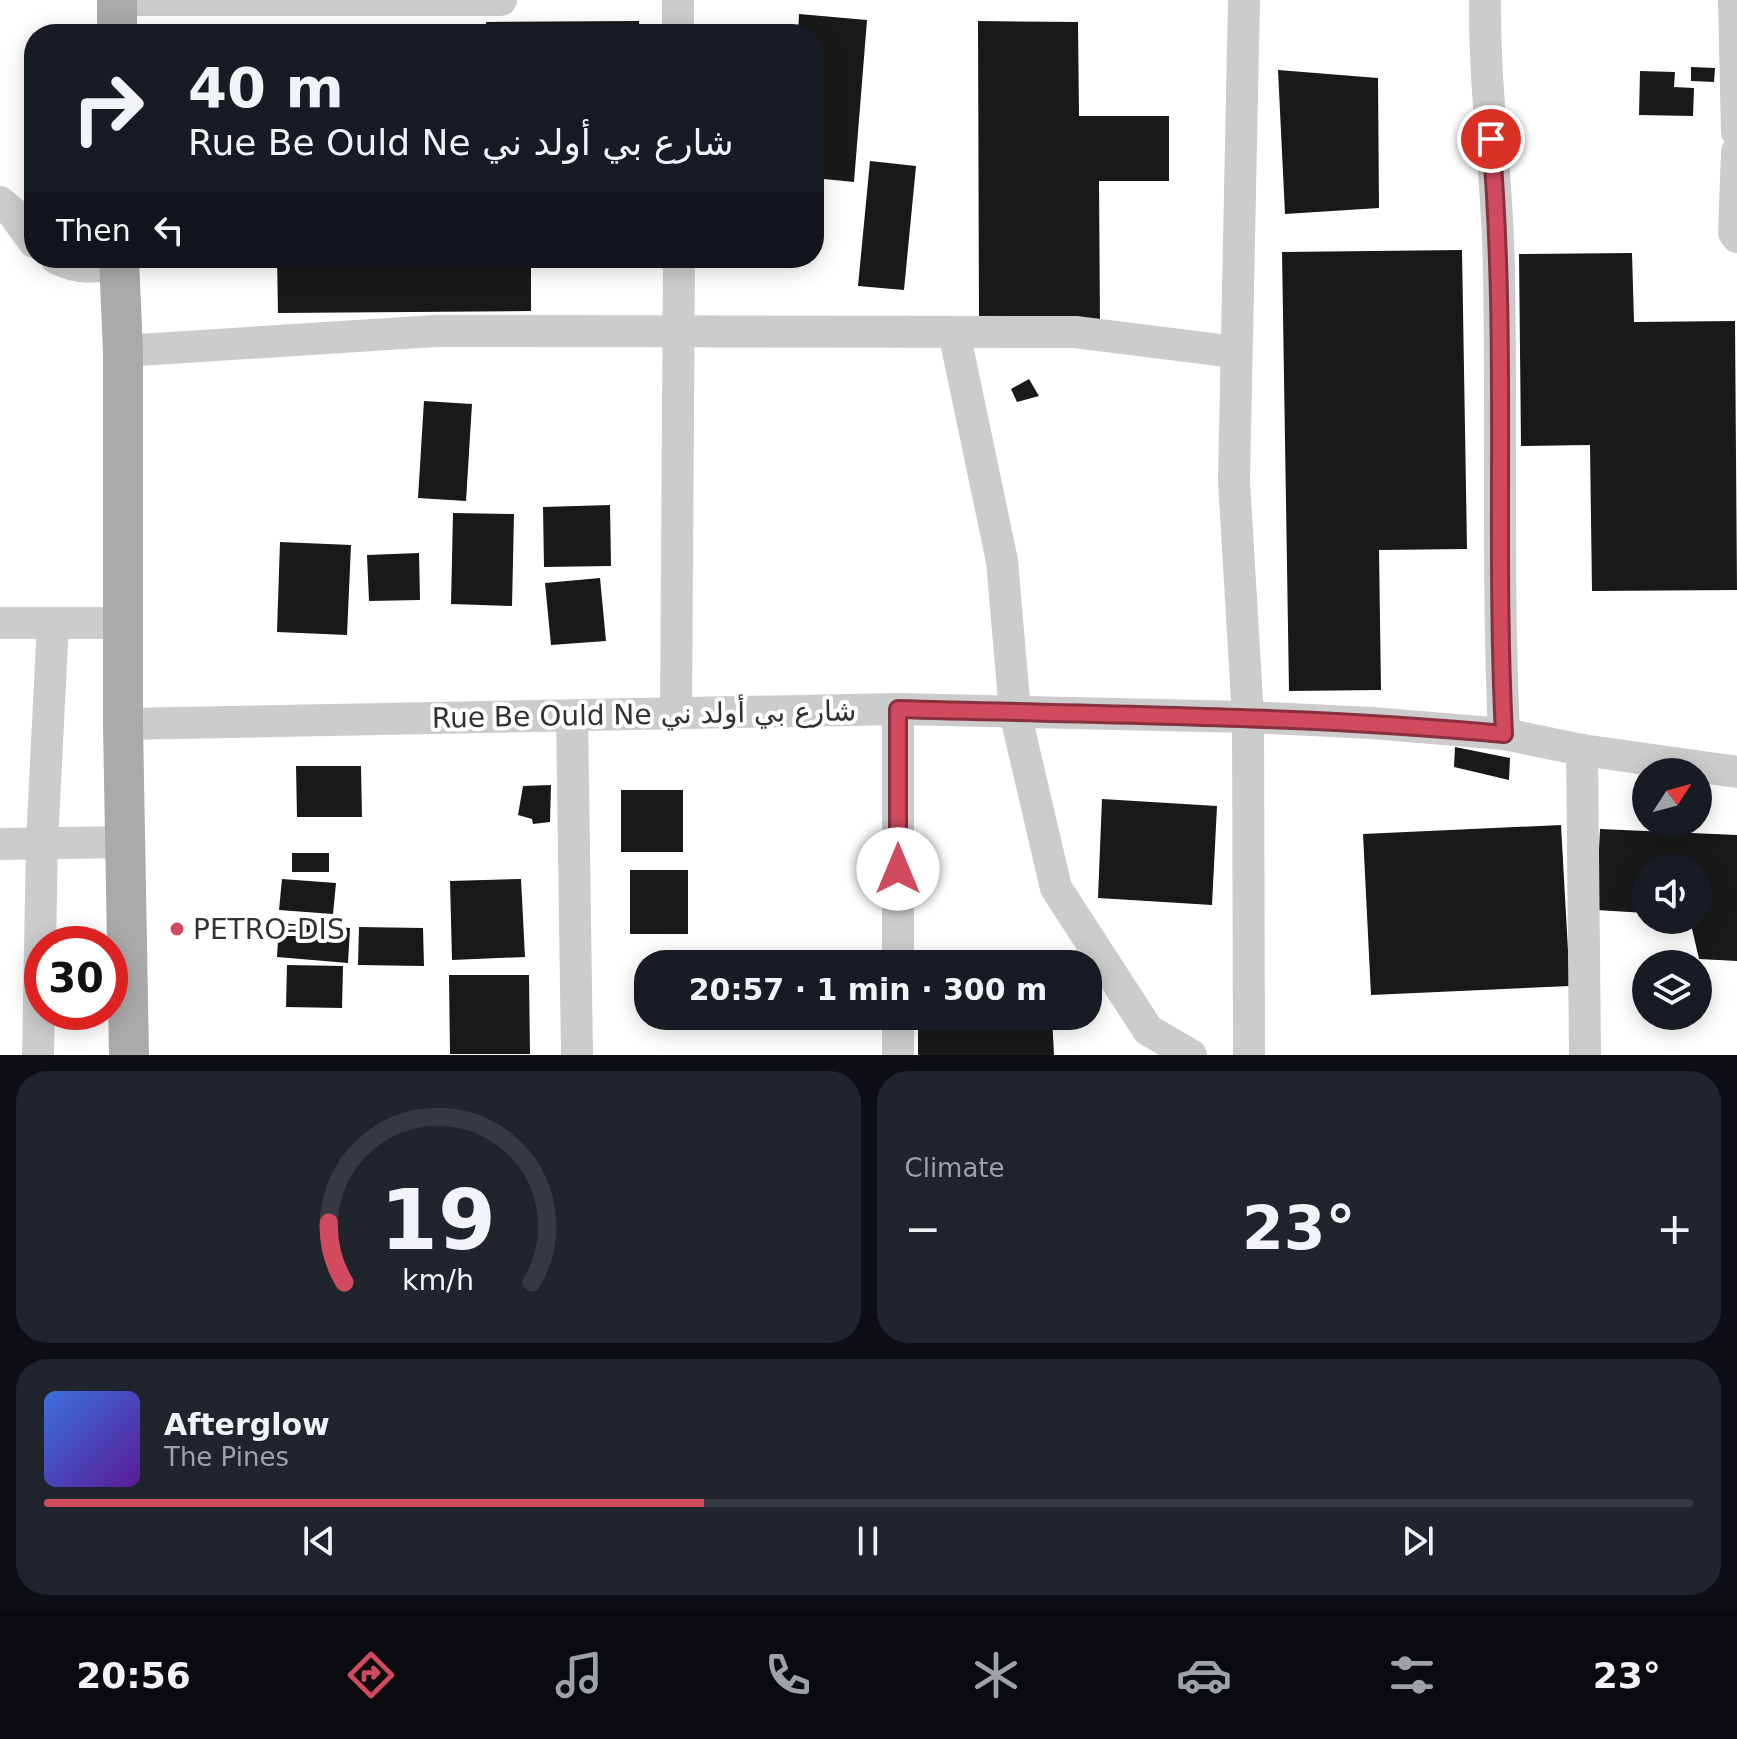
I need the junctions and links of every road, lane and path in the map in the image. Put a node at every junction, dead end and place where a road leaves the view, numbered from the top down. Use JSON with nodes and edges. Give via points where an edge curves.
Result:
{"nodes":[{"id":1,"x":117,"y":0,"type":"edge"},
{"id":2,"x":501,"y":0,"type":"edge"},
{"id":3,"x":678,"y":0,"type":"edge"},
{"id":4,"x":1244,"y":0,"type":"edge"},
{"id":5,"x":1485,"y":0,"type":"edge"},
{"id":6,"x":1734,"y":0,"type":"edge"},
{"id":7,"x":117,"y":24,"type":"edge"},
{"id":8,"x":678,"y":24,"type":"edge"},
{"id":9,"x":1737,"y":132,"type":"edge"},
{"id":10,"x":1737,"y":152,"type":"edge"},
{"id":11,"x":0,"y":202,"type":"edge"},
{"id":12,"x":24,"y":228,"type":"edge"},
{"id":13,"x":1737,"y":237,"type":"edge"},
{"id":14,"x":119,"y":268,"type":"edge"},
{"id":15,"x":679,"y":268,"type":"edge"},
{"id":16,"x":680,"y":331,"type":"junction"},
{"id":17,"x":954,"y":332,"type":"junction"},
{"id":18,"x":123,"y":351,"type":"junction"},
{"id":19,"x":1235,"y":352,"type":"junction"},
{"id":20,"x":0,"y":623,"type":"edge"},
{"id":21,"x":53,"y":623,"type":"junction"},
{"id":22,"x":122,"y":623,"type":"junction"},
{"id":23,"x":898,"y":709,"type":"junction"},
{"id":24,"x":1015,"y":712,"type":"junction"},
{"id":25,"x":676,"y":714,"type":"junction"},
{"id":26,"x":572,"y":716,"type":"junction"},
{"id":27,"x":1248,"y":717,"type":"junction"},
{"id":28,"x":123,"y":724,"type":"junction"},
{"id":29,"x":1504,"y":734,"type":"junction"},
{"id":30,"x":1582,"y":750,"type":"junction"},
{"id":31,"x":1737,"y":772,"type":"edge"},
{"id":32,"x":126,"y":842,"type":"junction"},
{"id":33,"x":42,"y":843,"type":"junction"},
{"id":34,"x":0,"y":844,"type":"edge"},
{"id":35,"x":898,"y":950,"type":"edge"},
{"id":36,"x":898,"y":1030,"type":"edge"},
{"id":37,"x":38,"y":1055,"type":"edge"},
{"id":38,"x":129,"y":1055,"type":"edge"},
{"id":39,"x":577,"y":1055,"type":"edge"},
{"id":40,"x":898,"y":1055,"type":"edge"},
{"id":41,"x":1191,"y":1055,"type":"edge"},
{"id":42,"x":1249,"y":1055,"type":"edge"},
{"id":43,"x":1585,"y":1055,"type":"edge"}],
"edges":[{"from":1,"to":2,"type":"street"},
{"from":1,"to":7,"type":"main road"},
{"from":3,"to":8,"type":"street"},
{"from":4,"to":19,"type":"street"},
{"from":5,"to":29,"type":"street","via":[[1484,62],[1499,270],[1498,616]]},
{"from":6,"to":9,"type":"street"},
{"from":10,"to":13,"type":"street"},
{"from":11,"to":12,"type":"street"},
{"from":14,"to":18,"type":"main road"},
{"from":15,"to":16,"type":"street"},
{"from":16,"to":17,"type":"street"},
{"from":16,"to":18,"type":"street","via":[[435,331]]},
{"from":16,"to":25,"type":"street"},
{"from":17,"to":19,"type":"street","via":[[1075,332]]},
{"from":17,"to":24,"type":"street","via":[[1002,561]]},
{"from":18,"to":22,"type":"main road"},
{"from":19,"to":27,"type":"street","via":[[1234,481]]},
{"from":20,"to":21,"type":"street"},
{"from":21,"to":22,"type":"street"},
{"from":21,"to":33,"type":"street"},
{"from":22,"to":28,"type":"main road"},
{"from":23,"to":24,"type":"street","name":"Rue Be Ould Ne شارع بي أولد ني"},
{"from":23,"to":25,"type":"street","name":"Rue Be Ould Ne شارع بي أولد ني"},
{"from":23,"to":35,"type":"street"},
{"from":24,"to":27,"type":"street","name":"Rue Be Ould Ne شارع بي أولد ني"},
{"from":24,"to":41,"type":"street","via":[[1056,888],[1148,1030]]},
{"from":25,"to":26,"type":"street","name":"Rue Be Ould Ne شارع بي أولد ني"},
{"from":26,"to":28,"type":"street","name":"Rue Be Ould Ne شارع بي أولد ني"},
{"from":26,"to":39,"type":"street"},
{"from":27,"to":29,"type":"street","name":"Rue Be Ould Ne شارع بي أولد ني"},
{"from":27,"to":42,"type":"street"},
{"from":28,"to":32,"type":"main road"},
{"from":29,"to":30,"type":"street","name":"Rue Be Ould Ne شارع بي أولد ني"},
{"from":30,"to":31,"type":"street","name":"Rue Be Ould Ne شارع بي أولد ني"},
{"from":30,"to":43,"type":"street"},
{"from":32,"to":33,"type":"street"},
{"from":32,"to":38,"type":"main road"},
{"from":33,"to":34,"type":"street"},
{"from":33,"to":37,"type":"street"},
{"from":36,"to":40,"type":"street"}]}
